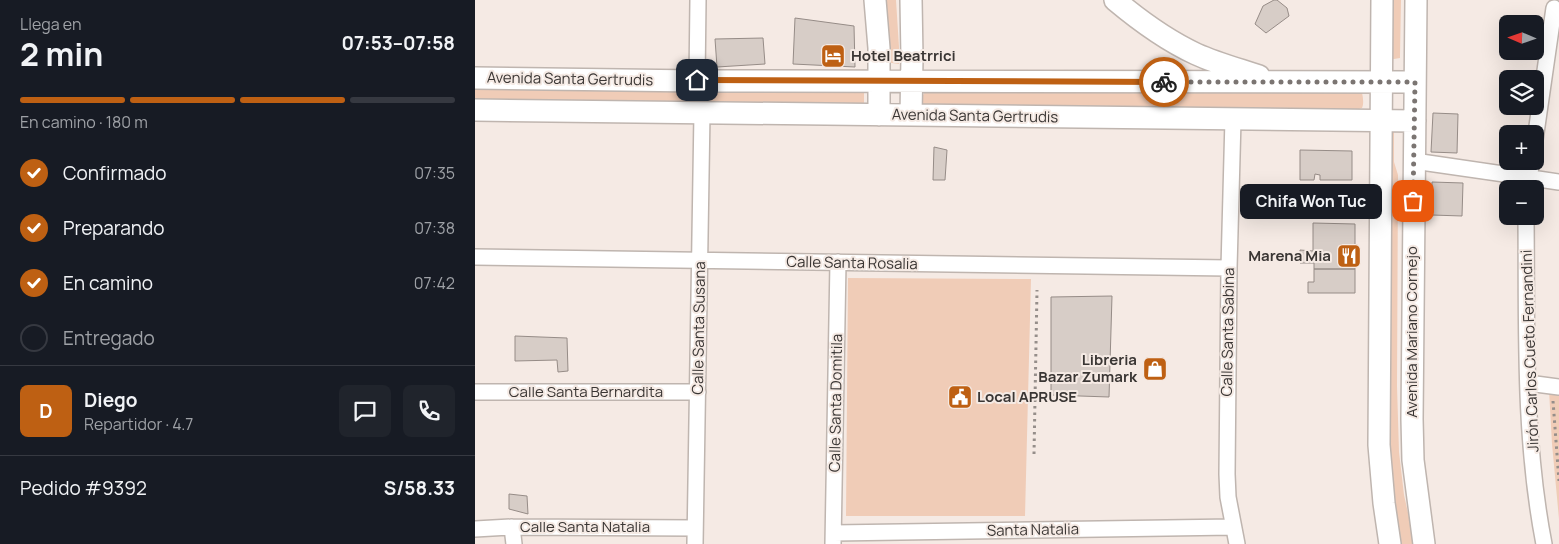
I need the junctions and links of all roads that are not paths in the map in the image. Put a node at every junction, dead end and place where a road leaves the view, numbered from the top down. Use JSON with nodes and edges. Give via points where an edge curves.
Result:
{"nodes":[{"id":1,"x":698,"y":0,"type":"edge"},
{"id":2,"x":875,"y":0,"type":"edge"},
{"id":3,"x":911,"y":0,"type":"edge"},
{"id":4,"x":1115,"y":0,"type":"edge"},
{"id":5,"x":1382,"y":0,"type":"edge"},
{"id":6,"x":1416,"y":0,"type":"edge"},
{"id":7,"x":1553,"y":8,"type":"dead end"},
{"id":8,"x":475,"y":78,"type":"edge"},
{"id":9,"x":697,"y":80,"type":"junction"},
{"id":10,"x":879,"y":81,"type":"junction"},
{"id":11,"x":911,"y":81,"type":"junction"},
{"id":12,"x":1277,"y":82,"type":"junction"},
{"id":13,"x":1381,"y":82,"type":"junction"},
{"id":14,"x":1415,"y":82,"type":"junction"},
{"id":15,"x":475,"y":110,"type":"edge"},
{"id":16,"x":702,"y":113,"type":"junction"},
{"id":17,"x":879,"y":115,"type":"junction"},
{"id":18,"x":911,"y":115,"type":"junction"},
{"id":19,"x":1233,"y":119,"type":"junction"},
{"id":20,"x":1381,"y":121,"type":"junction"},
{"id":21,"x":1415,"y":121,"type":"junction"},
{"id":22,"x":1537,"y":125,"type":"edge"},
{"id":23,"x":1414,"y":161,"type":"junction"},
{"id":24,"x":1512,"y":180,"type":"edge"},
{"id":25,"x":1544,"y":182,"type":"edge"},
{"id":26,"x":1559,"y":182,"type":"edge"},
{"id":27,"x":1527,"y":225,"type":"edge"},
{"id":28,"x":475,"y":257,"type":"edge"},
{"id":29,"x":700,"y":260,"type":"junction"},
{"id":30,"x":838,"y":262,"type":"junction"},
{"id":31,"x":1229,"y":268,"type":"junction"},
{"id":32,"x":1528,"y":383,"type":"junction"},
{"id":33,"x":1556,"y":390,"type":"edge"},
{"id":34,"x":475,"y":392,"type":"edge"},
{"id":35,"x":697,"y":392,"type":"junction"},
{"id":36,"x":512,"y":527,"type":"junction"},
{"id":37,"x":1233,"y":527,"type":"junction"},
{"id":38,"x":695,"y":528,"type":"junction"},
{"id":39,"x":475,"y":529,"type":"edge"},
{"id":40,"x":833,"y":538,"type":"edge"},
{"id":41,"x":514,"y":544,"type":"edge"},
{"id":42,"x":695,"y":544,"type":"edge"},
{"id":43,"x":1237,"y":544,"type":"edge"},
{"id":44,"x":1390,"y":544,"type":"edge"},
{"id":45,"x":1424,"y":544,"type":"edge"},
{"id":46,"x":1544,"y":544,"type":"edge"}],
"edges":[{"from":1,"to":9,"type":"street"},
{"from":2,"to":10,"type":"main road"},
{"from":3,"to":11,"type":"main road"},
{"from":4,"to":12,"type":"main road","via":[[1140,21],[1198,55]]},
{"from":5,"to":13,"type":"main road"},
{"from":6,"to":14,"type":"main road","name":"Avenida Mariano Cornejo"},
{"from":7,"to":22,"type":"street"},
{"from":8,"to":9,"type":"main road","name":"Avenida Santa Gertrudis"},
{"from":9,"to":10,"type":"main road","name":"Avenida Santa Gertrudis"},
{"from":10,"to":11,"type":"main road","name":"Avenida Santa Gertrudis"},
{"from":10,"to":17,"type":"main road"},
{"from":11,"to":12,"type":"main road","name":"Avenida Santa Gertrudis"},
{"from":11,"to":18,"type":"main road"},
{"from":12,"to":13,"type":"main road","name":"Avenida Santa Gertrudis"},
{"from":13,"to":14,"type":"main road","name":"Avenida Santa Gertrudis"},
{"from":13,"to":20,"type":"main road"},
{"from":14,"to":21,"type":"main road","name":"Avenida Mariano Cornejo"},
{"from":15,"to":16,"type":"main road","name":"Avenida Santa Gertrudis"},
{"from":16,"to":17,"type":"main road","name":"Avenida Santa Gertrudis"},
{"from":16,"to":29,"type":"street","name":"Calle Santa Susana"},
{"from":17,"to":18,"type":"main road","name":"Avenida Santa Gertrudis"},
{"from":18,"to":19,"type":"main road","name":"Avenida Santa Gertrudis"},
{"from":19,"to":20,"type":"main road","name":"Avenida Santa Gertrudis"},
{"from":19,"to":31,"type":"street","name":"Calle Santa Sabina"},
{"from":20,"to":21,"type":"main road","name":"Avenida Santa Gertrudis"},
{"from":20,"to":44,"type":"main road","via":[[1379,445]]},
{"from":21,"to":23,"type":"main road","name":"Avenida Mariano Cornejo"},
{"from":23,"to":24,"type":"street"},
{"from":23,"to":45,"type":"main road","name":"Avenida Mariano Cornejo","via":[[1413,460]]},
{"from":25,"to":26,"type":"street"},
{"from":27,"to":32,"type":"street","name":"Jirón Carlos Cueto Fernandini"},
{"from":28,"to":29,"type":"street","name":"Calle Santa Rosalia"},
{"from":29,"to":30,"type":"street","name":"Calle Santa Rosalia"},
{"from":29,"to":35,"type":"street","name":"Calle Santa Susana"},
{"from":30,"to":31,"type":"street","name":"Calle Santa Rosalia"},
{"from":30,"to":40,"type":"street","name":"Calle Santa Domitila"},
{"from":31,"to":37,"type":"street","name":"Calle Santa Sabina","via":[[1227,474]]},
{"from":32,"to":33,"type":"street"},
{"from":32,"to":46,"type":"street","name":"Jirón Carlos Cueto Fernandini","via":[[1533,470]]},
{"from":34,"to":35,"type":"street","name":"Calle Santa Bernardita"},
{"from":35,"to":38,"type":"street","name":"Calle Santa Susana"},
{"from":36,"to":38,"type":"street","name":"Calle Santa Natalia"},
{"from":36,"to":39,"type":"street","name":"Calle Santa Natalia"},
{"from":36,"to":41,"type":"street"},
{"from":37,"to":40,"type":"street","name":"Santa Natalia"},
{"from":37,"to":43,"type":"street","name":"Calle Santa Sabina"},
{"from":38,"to":42,"type":"street","name":"Calle Santa Susana"}]}
